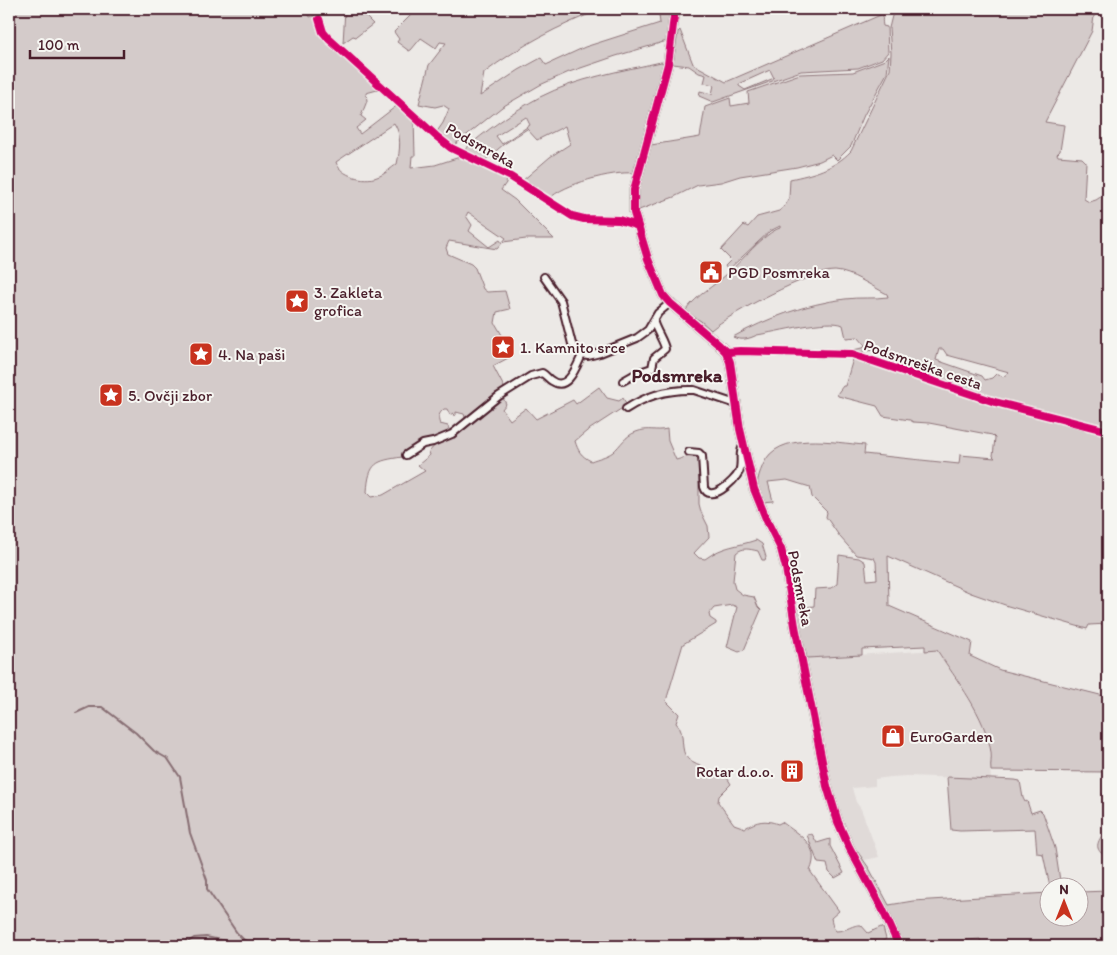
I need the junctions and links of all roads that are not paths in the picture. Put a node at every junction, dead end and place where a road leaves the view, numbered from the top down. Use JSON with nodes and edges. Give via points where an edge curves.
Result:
{"nodes":[{"id":1,"x":675,"y":9,"type":"edge"},
{"id":2,"x":319,"y":19,"type":"dead end"},
{"id":3,"x":638,"y":226,"type":"junction"},
{"id":4,"x":544,"y":277,"type":"dead end"},
{"id":5,"x":670,"y":304,"type":"junction"},
{"id":6,"x":654,"y":323,"type":"junction"},
{"id":7,"x":726,"y":352,"type":"junction"},
{"id":8,"x":582,"y":355,"type":"junction"},
{"id":9,"x":623,"y":381,"type":"dead end"},
{"id":10,"x":736,"y":404,"type":"junction"},
{"id":11,"x":626,"y":409,"type":"dead end"},
{"id":12,"x":1108,"y":431,"type":"edge"},
{"id":13,"x":743,"y":446,"type":"junction"},
{"id":14,"x":689,"y":452,"type":"dead end"},
{"id":15,"x":406,"y":455,"type":"dead end"},
{"id":16,"x":899,"y":946,"type":"edge"}],
"edges":[{"from":1,"to":3,"type":"street","via":[[668,64],[634,190],[634,213]]},
{"from":2,"to":3,"type":"street","name":"Podsmreka","via":[[329,39],[451,148],[511,178],[572,216],[619,220]]},
{"from":3,"to":5,"type":"street","via":[[654,276]]},
{"from":4,"to":8,"type":"street","via":[[562,301],[572,344]]},
{"from":5,"to":6,"type":"street","via":[[658,314]]},
{"from":5,"to":7,"type":"street"},
{"from":6,"to":8,"type":"street","via":[[622,345]]},
{"from":6,"to":9,"type":"street","via":[[665,349],[654,358],[652,368]]},
{"from":7,"to":10,"type":"street","name":"Podsmreka"},
{"from":7,"to":12,"type":"street","name":"Podsmreška cesta","via":[[852,354],[995,402]]},
{"from":8,"to":15,"type":"street","via":[[563,383],[558,384],[542,373],[531,376],[499,396],[452,434],[423,444]]},
{"from":10,"to":11,"type":"street","via":[[688,390],[650,396]]},
{"from":10,"to":13,"type":"street","name":"Podsmreka"},
{"from":13,"to":14,"type":"street","via":[[738,474],[713,494],[705,492],[702,456]]},
{"from":13,"to":16,"type":"street","name":"Podsmreka","via":[[754,489],[784,557],[794,626],[832,804],[849,847]]}]}
